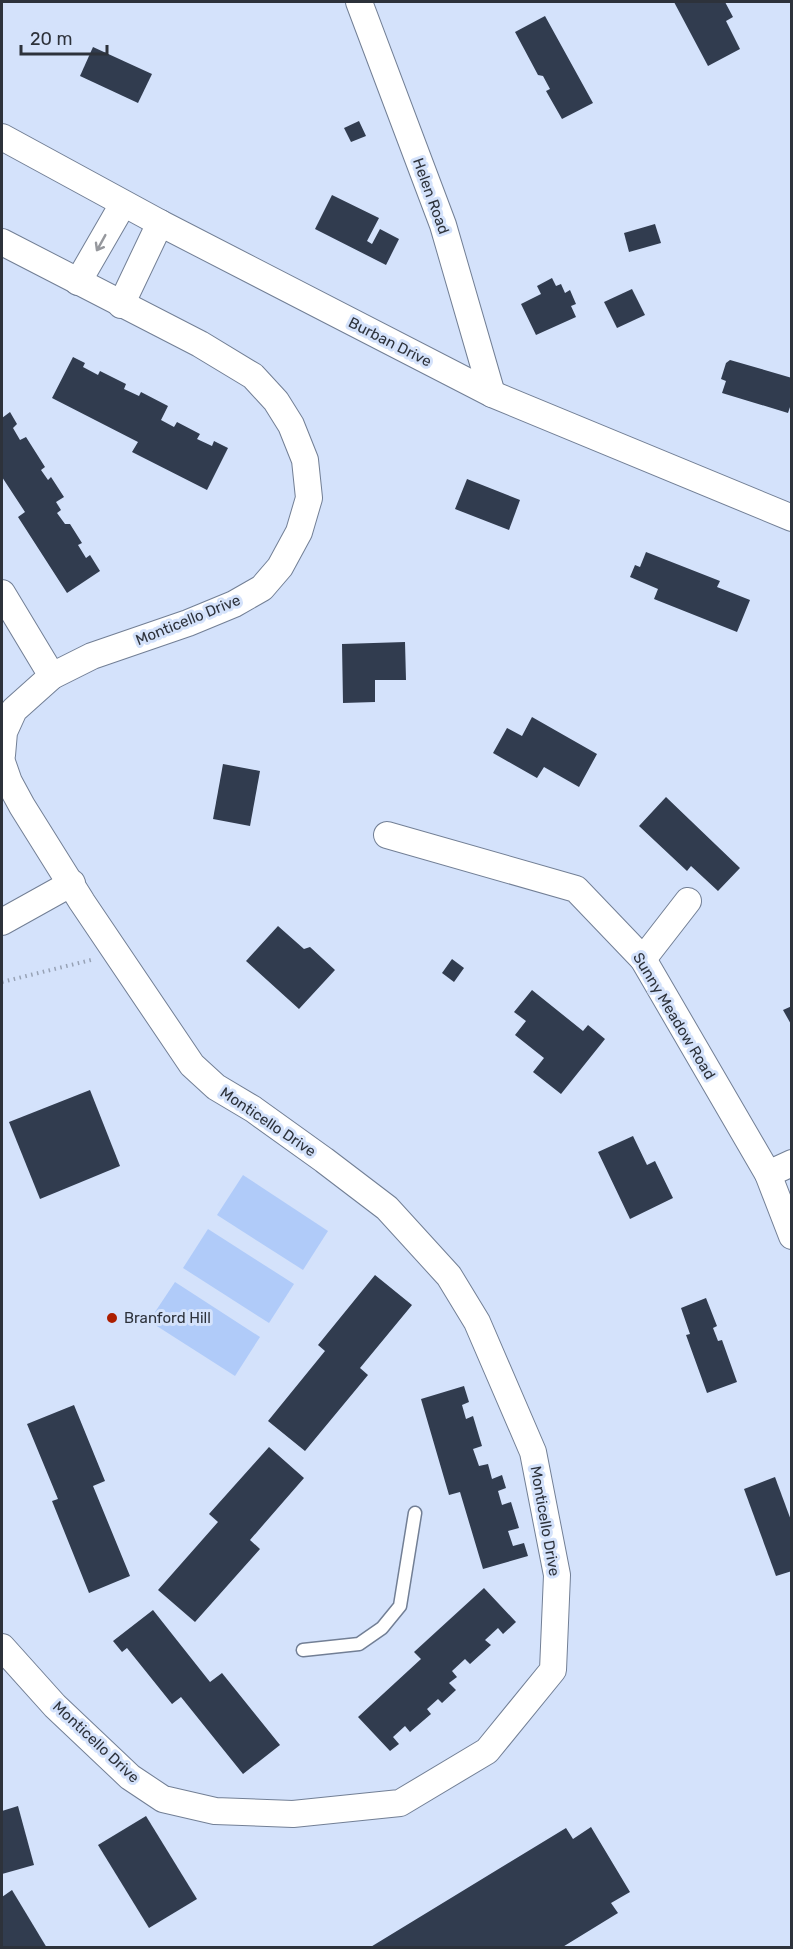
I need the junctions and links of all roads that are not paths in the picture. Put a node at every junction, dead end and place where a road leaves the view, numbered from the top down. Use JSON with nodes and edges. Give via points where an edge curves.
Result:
{"nodes":[{"id":1,"x":359,"y":2,"type":"edge"},
{"id":2,"x":2,"y":137,"type":"edge"},
{"id":3,"x":123,"y":204,"type":"junction"},
{"id":4,"x":160,"y":224,"type":"junction"},
{"id":5,"x":2,"y":242,"type":"edge"},
{"id":6,"x":78,"y":282,"type":"junction"},
{"id":7,"x":121,"y":304,"type":"junction"},
{"id":8,"x":492,"y":394,"type":"junction"},
{"id":9,"x":792,"y":518,"type":"edge"},
{"id":10,"x":2,"y":593,"type":"edge"},
{"id":11,"x":52,"y":676,"type":"junction"},
{"id":12,"x":2,"y":755,"type":"edge"},
{"id":13,"x":2,"y":762,"type":"edge"},
{"id":14,"x":387,"y":835,"type":"dead end"},
{"id":15,"x":72,"y":883,"type":"junction"},
{"id":16,"x":688,"y":901,"type":"dead end"},
{"id":17,"x":2,"y":922,"type":"edge"},
{"id":18,"x":643,"y":959,"type":"junction"},
{"id":19,"x":792,"y":1163,"type":"edge"},
{"id":20,"x":768,"y":1174,"type":"junction"},
{"id":21,"x":792,"y":1236,"type":"edge"},
{"id":22,"x":415,"y":1513,"type":"dead end"},
{"id":23,"x":2,"y":1647,"type":"edge"},
{"id":24,"x":303,"y":1650,"type":"dead end"}],
"edges":[{"from":1,"to":8,"type":"street","name":"Helen Road","via":[[443,225]]},
{"from":2,"to":3,"type":"street","name":"Burban Drive"},
{"from":3,"to":4,"type":"street","name":"Burban Drive"},
{"from":3,"to":6,"type":"street","one_way":true},
{"from":4,"to":7,"type":"street"},
{"from":4,"to":8,"type":"street","name":"Burban Drive"},
{"from":5,"to":6,"type":"street","name":"Monticello Drive"},
{"from":6,"to":7,"type":"street","name":"Monticello Drive"},
{"from":7,"to":11,"type":"street","name":"Monticello Drive","via":[[253,376],[291,425],[305,460],[309,498],[299,532],[280,567],[262,588],[234,604],[92,656]]},
{"from":8,"to":9,"type":"street","name":"Burban Drive"},
{"from":10,"to":11,"type":"street"},
{"from":11,"to":12,"type":"street","name":"Monticello Drive","via":[[14,710],[4,732]]},
{"from":13,"to":15,"type":"street","name":"Monticello Drive","via":[[22,806]]},
{"from":14,"to":18,"type":"street","name":"Sunny Meadow Road","via":[[576,889]]},
{"from":15,"to":17,"type":"street"},
{"from":15,"to":23,"type":"street","name":"Monticello Drive","via":[[192,1065],[216,1087],[271,1122],[387,1208],[449,1276],[477,1322],[533,1452],[557,1575],[553,1670],[487,1752],[400,1803],[293,1814],[215,1811],[163,1799],[130,1777],[55,1706]]},
{"from":16,"to":18,"type":"street"},
{"from":18,"to":20,"type":"street","name":"Sunny Meadow Road"},
{"from":19,"to":20,"type":"street"},
{"from":20,"to":21,"type":"street","name":"Sunny Meadow Road"},
{"from":22,"to":24,"type":"lane","via":[[400,1606],[382,1628],[359,1644]]}]}
